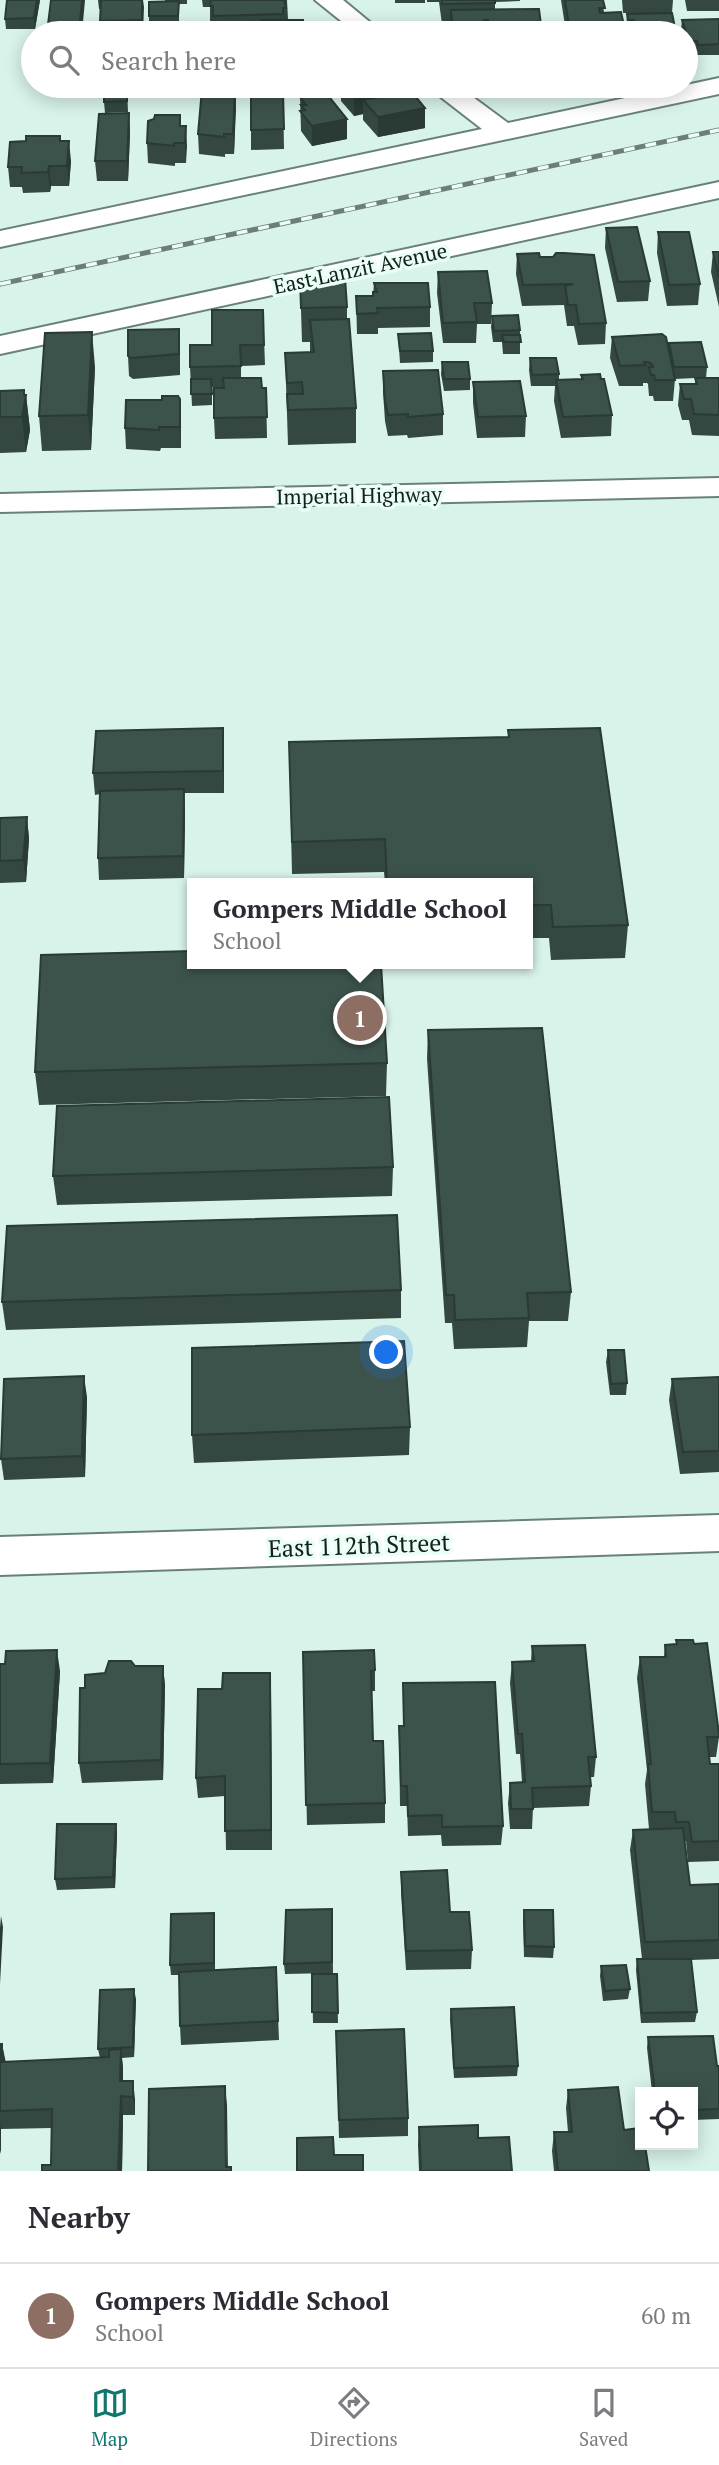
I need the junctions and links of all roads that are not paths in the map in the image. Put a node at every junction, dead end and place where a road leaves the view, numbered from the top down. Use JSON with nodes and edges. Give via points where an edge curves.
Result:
{"nodes":[{"id":1,"x":327,"y":0,"type":"edge"},
{"id":2,"x":355,"y":21,"type":"edge"},
{"id":3,"x":719,"y":86,"type":"edge"},
{"id":4,"x":698,"y":90,"type":"edge"},
{"id":5,"x":458,"y":98,"type":"edge"},
{"id":6,"x":661,"y":98,"type":"edge"},
{"id":7,"x":502,"y":131,"type":"junction"},
{"id":8,"x":719,"y":190,"type":"edge"},
{"id":9,"x":682,"y":198,"type":"junction"},
{"id":10,"x":719,"y":211,"type":"edge"},
{"id":11,"x":0,"y":239,"type":"edge"},
{"id":12,"x":0,"y":345,"type":"edge"},
{"id":13,"x":719,"y":487,"type":"edge"},
{"id":14,"x":0,"y":503,"type":"edge"},
{"id":15,"x":719,"y":1533,"type":"edge"},
{"id":16,"x":0,"y":1556,"type":"edge"}],
"edges":[{"from":1,"to":2,"type":"street"},
{"from":3,"to":4,"type":"street"},
{"from":5,"to":7,"type":"street"},
{"from":6,"to":7,"type":"street"},
{"from":7,"to":11,"type":"street"},
{"from":8,"to":9,"type":"street","name":"East Lanzit Avenue"},
{"from":9,"to":10,"type":"street"},
{"from":9,"to":12,"type":"street","name":"East Lanzit Avenue"},
{"from":13,"to":14,"type":"street","name":"Imperial Highway"},
{"from":15,"to":16,"type":"street","name":"East 112th Street"}]}
